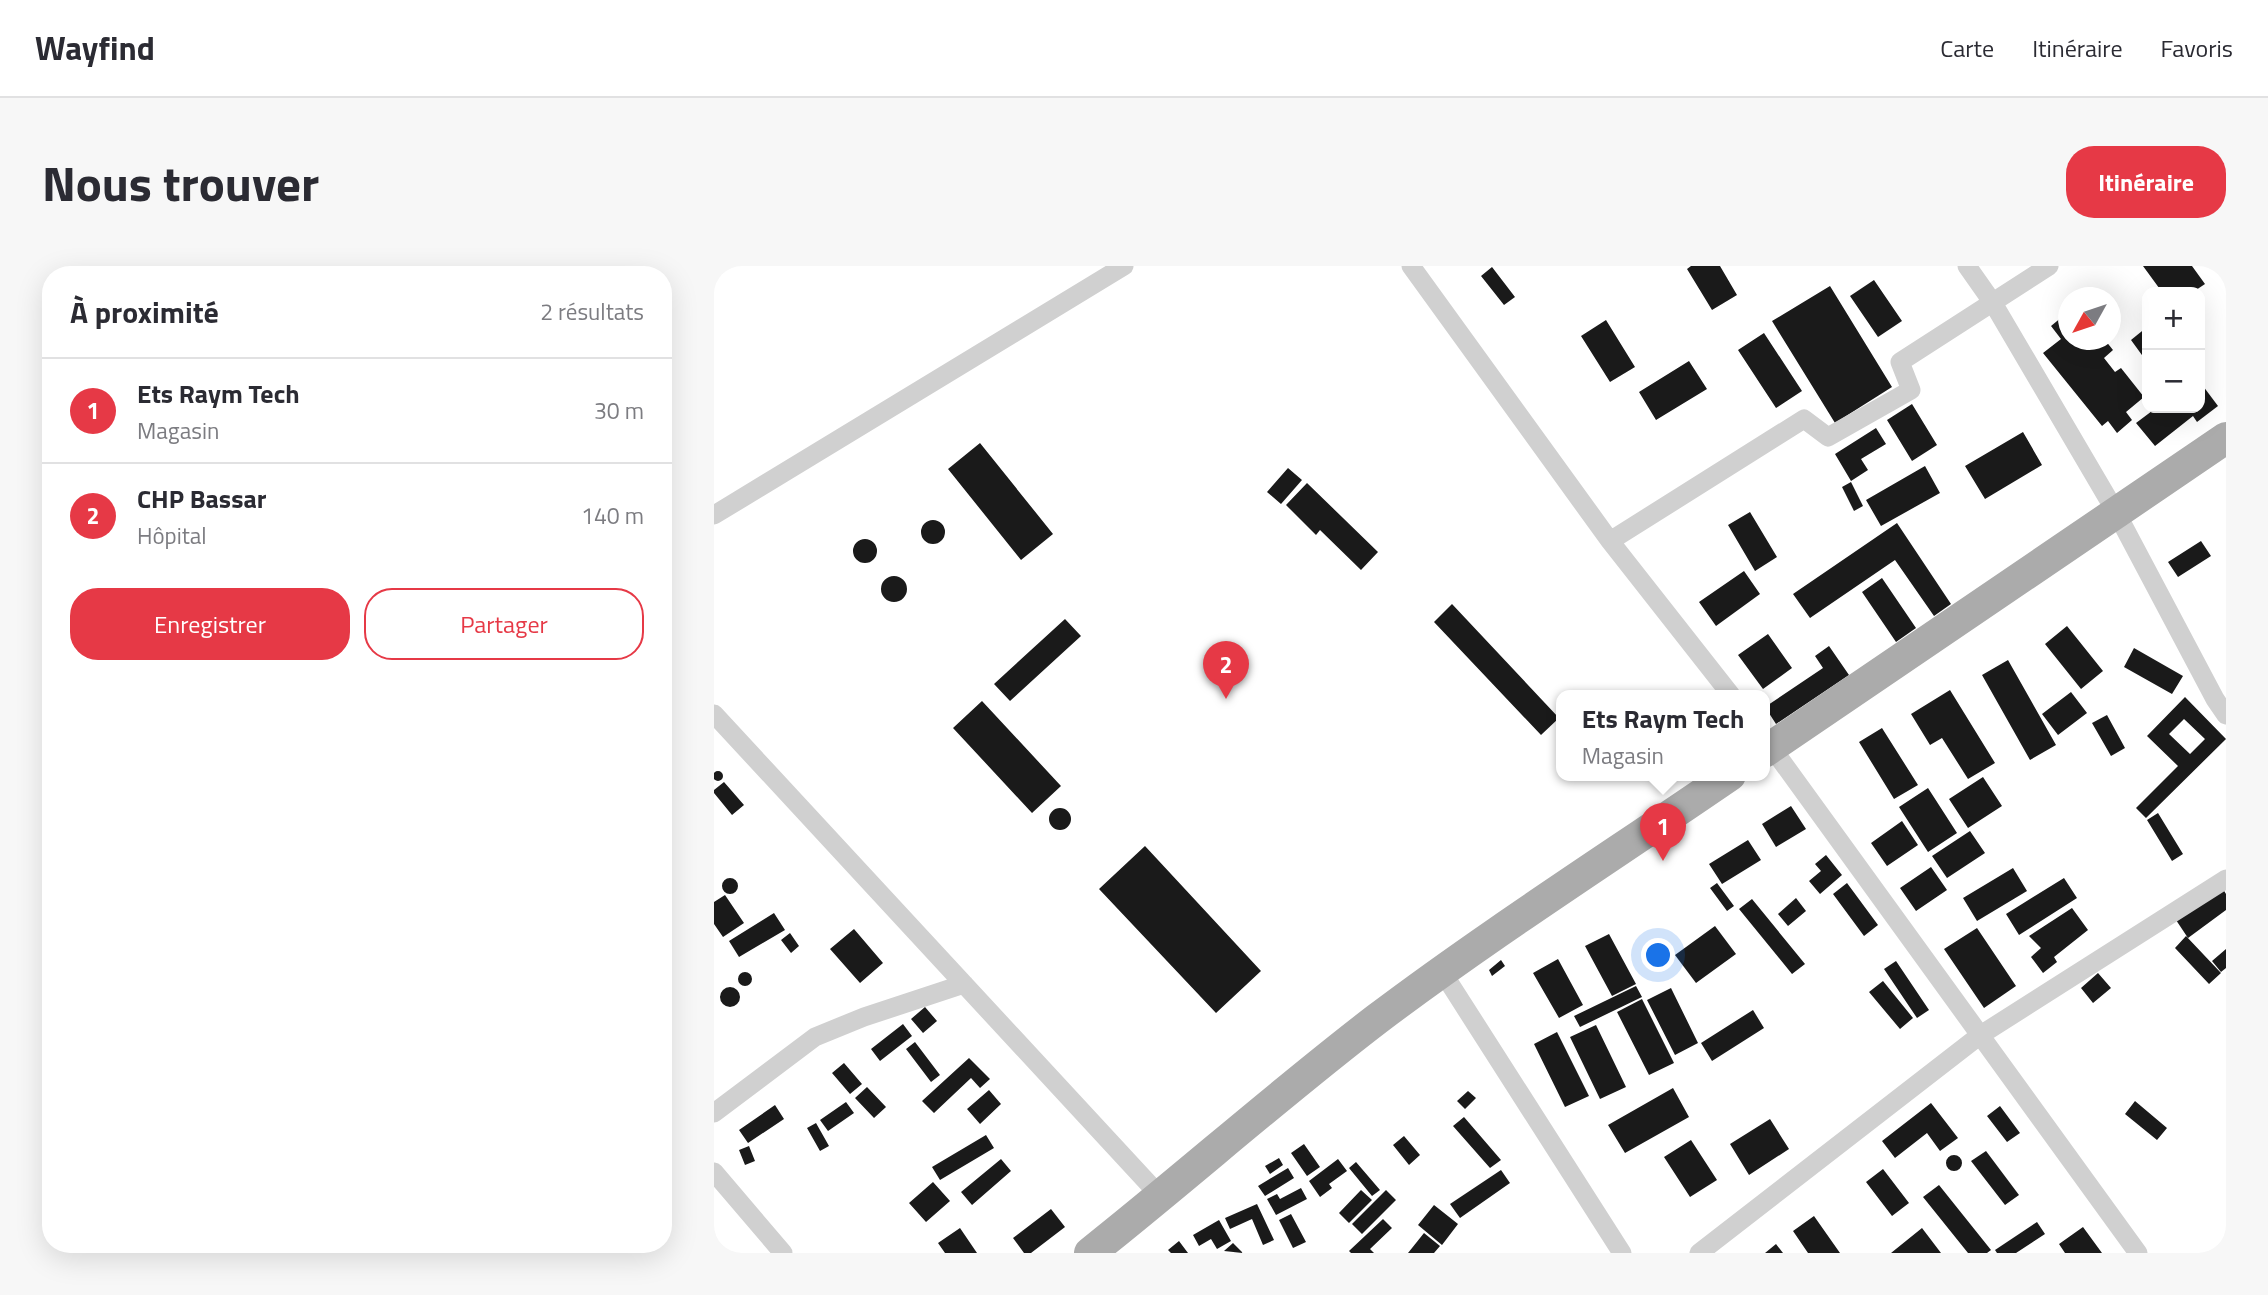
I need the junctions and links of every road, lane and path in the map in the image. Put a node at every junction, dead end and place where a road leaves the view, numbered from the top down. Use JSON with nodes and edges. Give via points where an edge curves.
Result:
{"nodes":[{"id":1,"x":1124,"y":266,"type":"edge"},
{"id":2,"x":1411,"y":266,"type":"edge"},
{"id":3,"x":1967,"y":266,"type":"edge"},
{"id":4,"x":2049,"y":266,"type":"edge"},
{"id":5,"x":1993,"y":303,"type":"junction"},
{"id":6,"x":2226,"y":438,"type":"edge"},
{"id":7,"x":2117,"y":514,"type":"junction"},
{"id":8,"x":714,"y":515,"type":"edge"},
{"id":9,"x":1610,"y":541,"type":"junction"},
{"id":10,"x":1727,"y":690,"type":"edge"},
{"id":11,"x":714,"y":714,"type":"edge"},
{"id":12,"x":2226,"y":715,"type":"edge"},
{"id":13,"x":1770,"y":743,"type":"edge"},
{"id":14,"x":1770,"y":749,"type":"edge"},
{"id":15,"x":1721,"y":781,"type":"edge"},
{"id":16,"x":2226,"y":880,"type":"edge"},
{"id":17,"x":1443,"y":973,"type":"junction"},
{"id":18,"x":964,"y":984,"type":"junction"},
{"id":19,"x":1979,"y":1036,"type":"junction"},
{"id":20,"x":714,"y":1113,"type":"edge"},
{"id":21,"x":714,"y":1172,"type":"edge"},
{"id":22,"x":1161,"y":1197,"type":"junction"},
{"id":23,"x":783,"y":1253,"type":"edge"},
{"id":24,"x":1090,"y":1253,"type":"edge"},
{"id":25,"x":1622,"y":1253,"type":"edge"},
{"id":26,"x":1699,"y":1253,"type":"edge"},
{"id":27,"x":2138,"y":1253,"type":"edge"}],
"edges":[{"from":1,"to":8,"type":"street"},
{"from":2,"to":9,"type":"street"},
{"from":3,"to":5,"type":"street"},
{"from":4,"to":5,"type":"street"},
{"from":5,"to":7,"type":"street"},
{"from":5,"to":9,"type":"street","via":[[1899,362],[1911,390],[1828,436],[1804,419]]},
{"from":6,"to":7,"type":"main road"},
{"from":7,"to":12,"type":"street"},
{"from":7,"to":13,"type":"main road"},
{"from":9,"to":10,"type":"street"},
{"from":11,"to":18,"type":"street"},
{"from":14,"to":19,"type":"street"},
{"from":15,"to":17,"type":"main road"},
{"from":16,"to":19,"type":"street"},
{"from":17,"to":22,"type":"main road","via":[[1275,1100]]},
{"from":17,"to":25,"type":"street"},
{"from":18,"to":20,"type":"street","via":[[816,1037]]},
{"from":18,"to":22,"type":"street"},
{"from":19,"to":26,"type":"street"},
{"from":19,"to":27,"type":"street"},
{"from":21,"to":23,"type":"street"},
{"from":22,"to":24,"type":"main road"}]}
